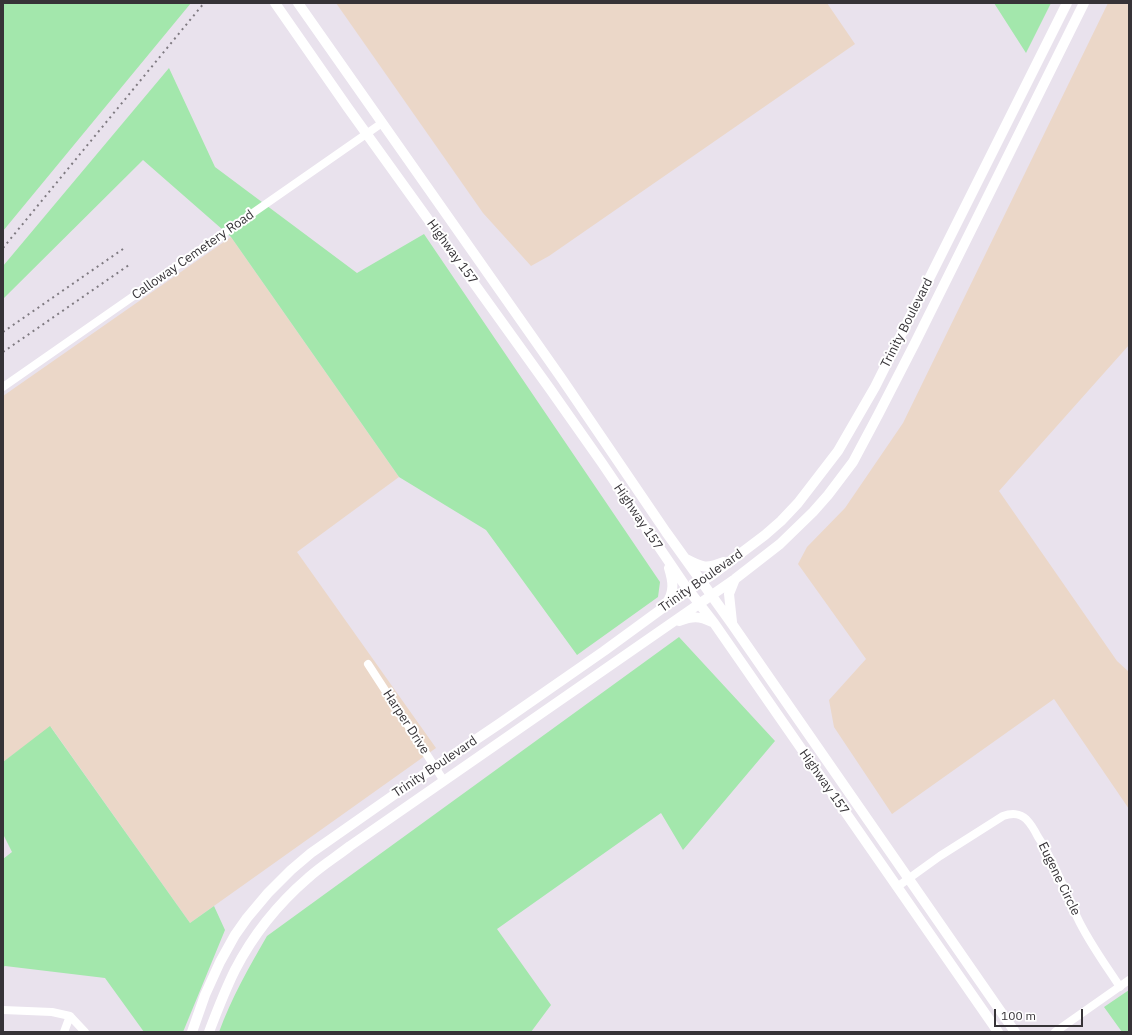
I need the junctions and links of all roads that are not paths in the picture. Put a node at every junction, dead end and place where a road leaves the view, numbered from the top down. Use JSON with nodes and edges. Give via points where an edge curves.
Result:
{"nodes":[{"id":1,"x":275,"y":3,"type":"edge"},
{"id":2,"x":298,"y":3,"type":"edge"},
{"id":3,"x":1067,"y":3,"type":"edge"},
{"id":4,"x":1084,"y":3,"type":"edge"},
{"id":5,"x":382,"y":123,"type":"junction"},
{"id":6,"x":367,"y":134,"type":"junction"},
{"id":7,"x":984,"y":170,"type":"junction"},
{"id":8,"x":998,"y":177,"type":"junction"},
{"id":9,"x":890,"y":358,"type":"junction"},
{"id":10,"x":904,"y":366,"type":"junction"},
{"id":11,"x":3,"y":387,"type":"edge"},
{"id":12,"x":568,"y":388,"type":"junction"},
{"id":13,"x":556,"y":397,"type":"junction"},
{"id":14,"x":738,"y":556,"type":"junction"},
{"id":15,"x":685,"y":558,"type":"junction"},
{"id":16,"x":667,"y":560,"type":"junction"},
{"id":17,"x":735,"y":579,"type":"junction"},
{"id":18,"x":701,"y":582,"type":"junction"},
{"id":19,"x":688,"y":590,"type":"junction"},
{"id":20,"x":711,"y":595,"type":"junction"},
{"id":21,"x":698,"y":604,"type":"junction"},
{"id":22,"x":663,"y":608,"type":"junction"},
{"id":23,"x":670,"y":624,"type":"junction"},
{"id":24,"x":714,"y":624,"type":"junction"},
{"id":25,"x":732,"y":624,"type":"junction"},
{"id":26,"x":368,"y":664,"type":"dead end"},
{"id":27,"x":575,"y":671,"type":"junction"},
{"id":28,"x":584,"y":684,"type":"junction"},
{"id":29,"x":436,"y":767,"type":"junction"},
{"id":30,"x":444,"y":780,"type":"junction"},
{"id":31,"x":909,"y":878,"type":"junction"},
{"id":32,"x":897,"y":887,"type":"junction"},
{"id":33,"x":1129,"y":980,"type":"edge"},
{"id":34,"x":1120,"y":987,"type":"junction"},
{"id":35,"x":3,"y":1010,"type":"edge"},
{"id":36,"x":70,"y":1016,"type":"junction"},
{"id":37,"x":64,"y":1032,"type":"edge"},
{"id":38,"x":85,"y":1032,"type":"edge"},
{"id":39,"x":192,"y":1032,"type":"edge"},
{"id":40,"x":209,"y":1032,"type":"edge"},
{"id":41,"x":998,"y":1032,"type":"edge"},
{"id":42,"x":1015,"y":1032,"type":"edge"},
{"id":43,"x":1055,"y":1032,"type":"edge"}],
"edges":[{"from":1,"to":6,"type":"main road","name":"Highway 157"},
{"from":2,"to":5,"type":"main road","name":"Highway 157"},
{"from":3,"to":7,"type":"main road","name":"Trinity Boulevard"},
{"from":4,"to":8,"type":"main road","name":"Trinity Boulevard"},
{"from":5,"to":6,"type":"street","name":"Calloway Cemetery Road"},
{"from":5,"to":12,"type":"main road","name":"Highway 157"},
{"from":6,"to":11,"type":"street","name":"Calloway Cemetery Road"},
{"from":6,"to":13,"type":"main road","name":"Highway 157"},
{"from":7,"to":8,"type":"main road"},
{"from":7,"to":9,"type":"main road","name":"Trinity Boulevard"},
{"from":8,"to":10,"type":"main road","name":"Trinity Boulevard"},
{"from":9,"to":10,"type":"main road"},
{"from":9,"to":14,"type":"main road","name":"Trinity Boulevard","via":[[838,451],[811,488],[781,521]]},
{"from":10,"to":17,"type":"main road","name":"Trinity Boulevard","via":[[853,462],[828,495],[780,544]]},
{"from":12,"to":13,"type":"main road"},
{"from":12,"to":15,"type":"main road","name":"Highway 157"},
{"from":13,"to":16,"type":"main road","name":"Highway 157"},
{"from":14,"to":15,"type":"main road","via":[[712,567],[701,567]]},
{"from":14,"to":18,"type":"main road","name":"Trinity Boulevard"},
{"from":15,"to":18,"type":"main road","name":"Highway 157"},
{"from":16,"to":19,"type":"main road","name":"Highway 157"},
{"from":16,"to":22,"type":"main road","via":[[673,581],[670,599]]},
{"from":17,"to":20,"type":"main road","name":"Trinity Boulevard"},
{"from":17,"to":25,"type":"main road","via":[[729,594]]},
{"from":18,"to":19,"type":"main road","name":"Trinity Boulevard"},
{"from":18,"to":20,"type":"main road","name":"Highway 157"},
{"from":19,"to":21,"type":"main road","name":"Highway 157"},
{"from":19,"to":22,"type":"main road","name":"Trinity Boulevard"},
{"from":20,"to":21,"type":"main road","name":"Trinity Boulevard"},
{"from":20,"to":25,"type":"main road","name":"Highway 157"},
{"from":21,"to":23,"type":"main road","name":"Trinity Boulevard"},
{"from":21,"to":24,"type":"main road","name":"Highway 157"},
{"from":22,"to":27,"type":"main road","name":"Trinity Boulevard"},
{"from":23,"to":24,"type":"main road","via":[[688,617],[700,617]]},
{"from":23,"to":28,"type":"main road","name":"Trinity Boulevard"},
{"from":24,"to":32,"type":"main road","name":"Highway 157"},
{"from":25,"to":31,"type":"main road","name":"Highway 157"},
{"from":26,"to":29,"type":"street","name":"Harper Drive"},
{"from":27,"to":28,"type":"main road"},
{"from":27,"to":29,"type":"main road","name":"Trinity Boulevard"},
{"from":28,"to":30,"type":"main road","name":"Trinity Boulevard"},
{"from":29,"to":30,"type":"street","name":"Harper Drive"},
{"from":29,"to":39,"type":"main road","name":"Trinity Boulevard","via":[[311,853],[264,898],[235,935],[220,962]]},
{"from":30,"to":40,"type":"main road","name":"Trinity Boulevard","via":[[308,878],[274,912],[234,971]]},
{"from":31,"to":32,"type":"street","name":"Eugene Circle"},
{"from":31,"to":34,"type":"street","name":"Eugene Circle","via":[[1004,816],[1011,814],[1025,818],[1057,870],[1090,941]]},
{"from":31,"to":42,"type":"main road","name":"Highway 157"},
{"from":32,"to":41,"type":"main road","name":"Highway 157"},
{"from":33,"to":34,"type":"street"},
{"from":34,"to":43,"type":"street"},
{"from":35,"to":36,"type":"street","via":[[52,1012]]},
{"from":36,"to":37,"type":"street"},
{"from":36,"to":38,"type":"street"}]}
